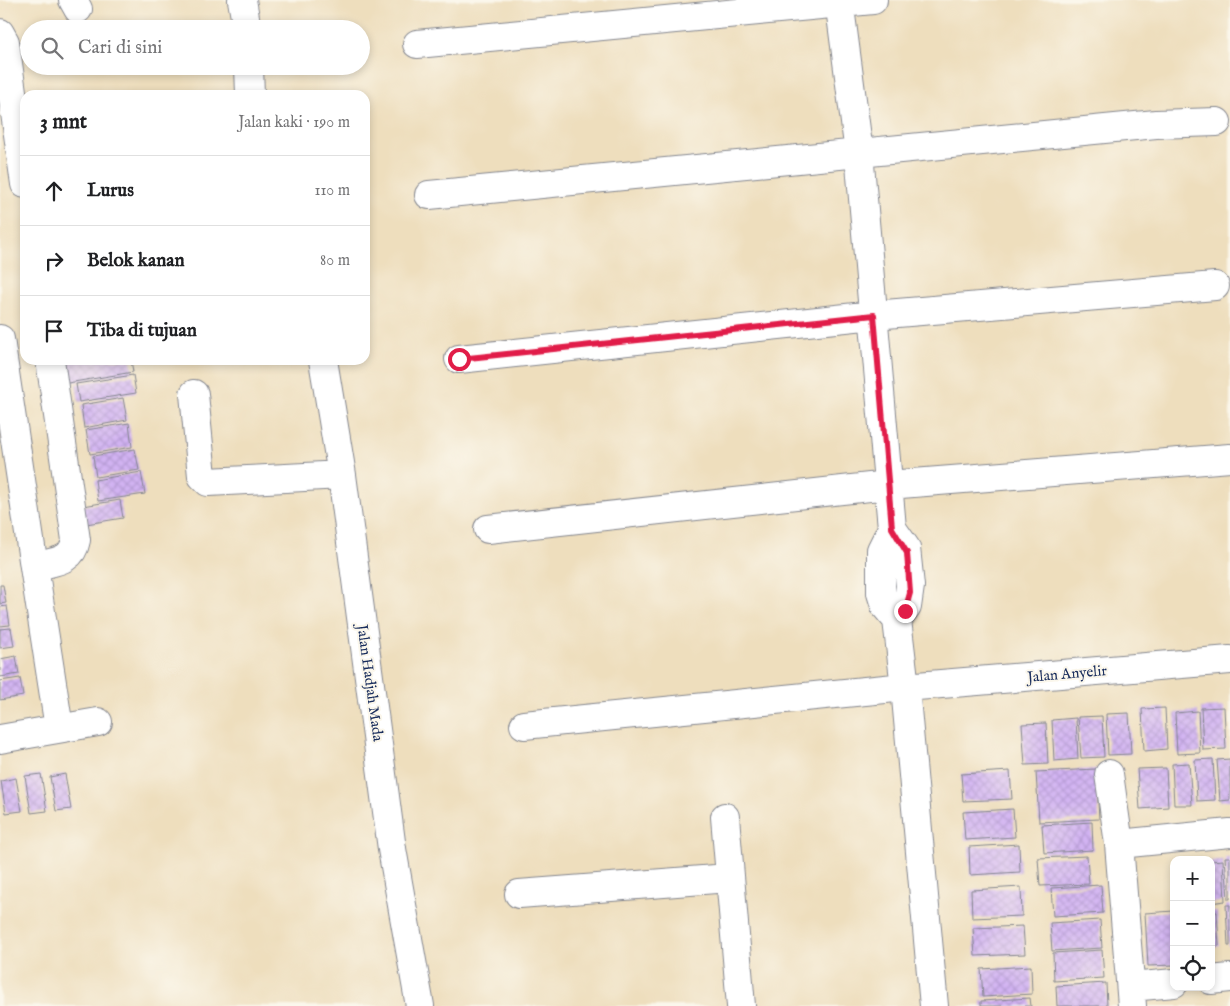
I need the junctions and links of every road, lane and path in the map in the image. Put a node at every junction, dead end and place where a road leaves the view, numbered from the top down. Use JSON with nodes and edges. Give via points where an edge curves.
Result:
{"nodes":[{"id":1,"x":242,"y":0,"type":"edge"},
{"id":2,"x":873,"y":0,"type":"edge"},
{"id":3,"x":839,"y":2,"type":"edge"},
{"id":4,"x":245,"y":20,"type":"edge"},
{"id":5,"x":0,"y":33,"type":"edge"},
{"id":6,"x":417,"y":44,"type":"dead end"},
{"id":7,"x":250,"y":75,"type":"edge"},
{"id":8,"x":250,"y":90,"type":"edge"},
{"id":9,"x":1217,"y":122,"type":"dead end"},
{"id":10,"x":20,"y":150,"type":"edge"},
{"id":11,"x":859,"y":153,"type":"junction"},
{"id":12,"x":429,"y":194,"type":"dead end"},
{"id":13,"x":1215,"y":286,"type":"dead end"},
{"id":14,"x":874,"y":315,"type":"junction"},
{"id":15,"x":0,"y":339,"type":"edge"},
{"id":16,"x":459,"y":359,"type":"dead end"},
{"id":17,"x":51,"y":365,"type":"edge"},
{"id":18,"x":324,"y":365,"type":"edge"},
{"id":19,"x":194,"y":394,"type":"dead end"},
{"id":20,"x":1230,"y":458,"type":"edge"},
{"id":21,"x":342,"y":475,"type":"junction"},
{"id":22,"x":888,"y":485,"type":"junction"},
{"id":23,"x":488,"y":529,"type":"dead end"},
{"id":24,"x":34,"y":567,"type":"junction"},
{"id":25,"x":1230,"y":660,"type":"edge"},
{"id":26,"x":905,"y":687,"type":"junction"},
{"id":27,"x":98,"y":722,"type":"dead end"},
{"id":28,"x":524,"y":726,"type":"dead end"},
{"id":29,"x":59,"y":728,"type":"junction"},
{"id":30,"x":0,"y":739,"type":"edge"},
{"id":31,"x":1109,"y":774,"type":"dead end"},
{"id":32,"x":725,"y":817,"type":"dead end"},
{"id":33,"x":1230,"y":833,"type":"edge"},
{"id":34,"x":1119,"y":844,"type":"junction"},
{"id":35,"x":729,"y":878,"type":"junction"},
{"id":36,"x":519,"y":894,"type":"dead end"},
{"id":37,"x":1230,"y":978,"type":"edge"},
{"id":38,"x":1215,"y":980,"type":"edge"},
{"id":39,"x":1170,"y":985,"type":"edge"},
{"id":40,"x":1131,"y":997,"type":"edge"},
{"id":41,"x":420,"y":1006,"type":"edge"},
{"id":42,"x":741,"y":1006,"type":"edge"},
{"id":43,"x":934,"y":1006,"type":"edge"}],
"edges":[{"from":1,"to":4,"type":"street"},
{"from":2,"to":3,"type":"street"},
{"from":3,"to":6,"type":"street"},
{"from":3,"to":11,"type":"street"},
{"from":5,"to":10,"type":"street"},
{"from":7,"to":8,"type":"street"},
{"from":9,"to":11,"type":"street","via":[[1156,124]]},
{"from":11,"to":12,"type":"street"},
{"from":11,"to":14,"type":"street"},
{"from":13,"to":14,"type":"street"},
{"from":14,"to":16,"type":"street"},
{"from":14,"to":22,"type":"street"},
{"from":15,"to":24,"type":"street"},
{"from":17,"to":24,"type":"street","via":[[76,540],[70,557]]},
{"from":18,"to":21,"type":"street","name":"Jalan Hadjah Mada"},
{"from":19,"to":21,"type":"street","via":[[202,476],[208,482]]},
{"from":20,"to":22,"type":"street"},
{"from":21,"to":41,"type":"street","name":"Jalan Hadjah Mada","via":[[392,849]]},
{"from":22,"to":23,"type":"street"},
{"from":22,"to":26,"type":"street","via":[[892,528],[906,548],[910,586],[907,607],[897,620]]},
{"from":24,"to":29,"type":"street"},
{"from":25,"to":26,"type":"street","name":"Jalan Anyelir"},
{"from":26,"to":28,"type":"street","name":"Jalan Anyelir"},
{"from":26,"to":43,"type":"street"},
{"from":27,"to":29,"type":"street"},
{"from":29,"to":30,"type":"street"},
{"from":31,"to":34,"type":"street"},
{"from":32,"to":35,"type":"street"},
{"from":33,"to":34,"type":"street"},
{"from":34,"to":40,"type":"street"},
{"from":35,"to":36,"type":"street"},
{"from":35,"to":42,"type":"street"},
{"from":37,"to":38,"type":"street"},
{"from":39,"to":40,"type":"street"}]}
